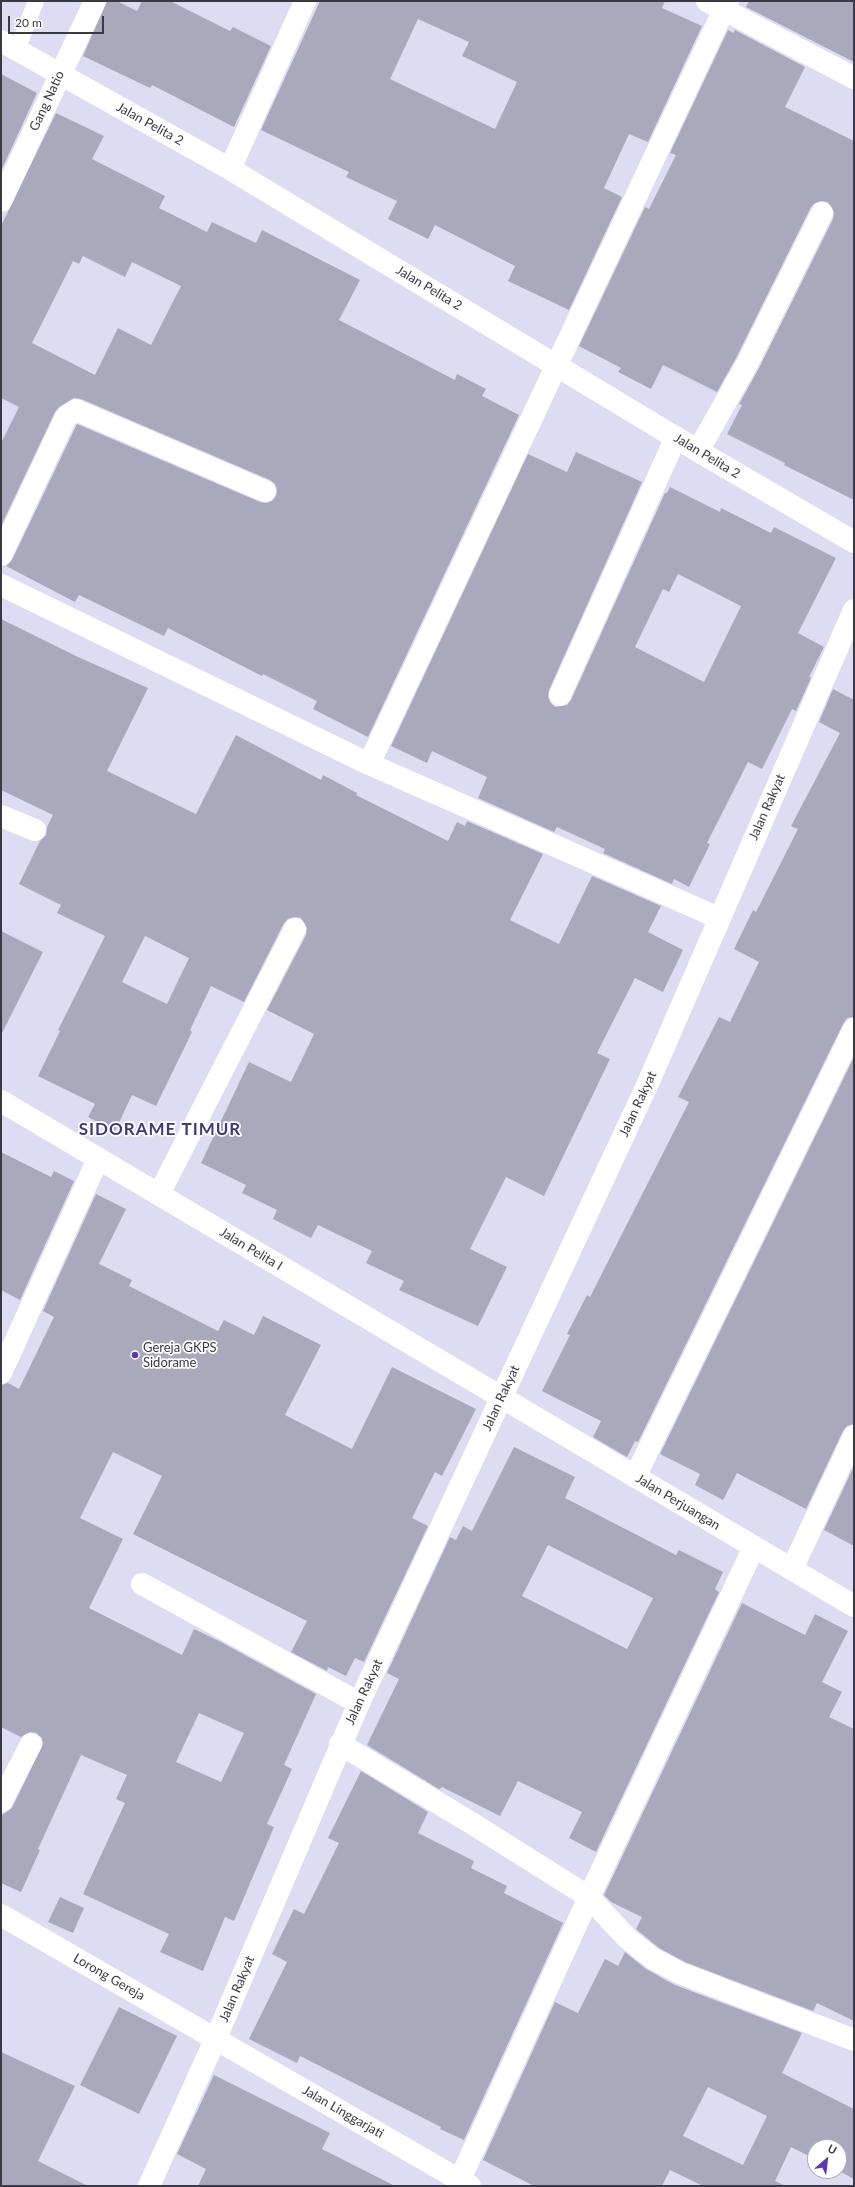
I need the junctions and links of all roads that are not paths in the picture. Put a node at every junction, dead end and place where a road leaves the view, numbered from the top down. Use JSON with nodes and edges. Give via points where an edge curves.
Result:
{"nodes":[{"id":1,"x":36,"y":1,"type":"edge"},
{"id":2,"x":95,"y":1,"type":"edge"},
{"id":3,"x":304,"y":1,"type":"edge"},
{"id":4,"x":720,"y":4,"type":"edge"},
{"id":5,"x":9,"y":46,"type":"edge"},
{"id":6,"x":60,"y":73,"type":"junction"},
{"id":7,"x":854,"y":78,"type":"edge"},
{"id":8,"x":230,"y":169,"type":"junction"},
{"id":9,"x":1,"y":201,"type":"edge"},
{"id":10,"x":822,"y":213,"type":"dead end"},
{"id":11,"x":556,"y":364,"type":"junction"},
{"id":12,"x":676,"y":437,"type":"junction"},
{"id":13,"x":698,"y":451,"type":"junction"},
{"id":14,"x":265,"y":491,"type":"dead end"},
{"id":15,"x":854,"y":542,"type":"edge"},
{"id":16,"x":1,"y":555,"type":"edge"},
{"id":17,"x":1,"y":584,"type":"edge"},
{"id":18,"x":854,"y":610,"type":"edge"},
{"id":19,"x":560,"y":696,"type":"dead end"},
{"id":20,"x":369,"y":764,"type":"junction"},
{"id":21,"x":1,"y":816,"type":"edge"},
{"id":22,"x":35,"y":830,"type":"dead end"},
{"id":23,"x":719,"y":918,"type":"junction"},
{"id":24,"x":295,"y":929,"type":"dead end"},
{"id":25,"x":854,"y":1030,"type":"edge"},
{"id":26,"x":1,"y":1101,"type":"edge"},
{"id":27,"x":98,"y":1159,"type":"junction"},
{"id":28,"x":159,"y":1194,"type":"junction"},
{"id":29,"x":1,"y":1373,"type":"edge"},
{"id":30,"x":502,"y":1397,"type":"junction"},
{"id":31,"x":854,"y":1436,"type":"edge"},
{"id":32,"x":635,"y":1477,"type":"junction"},
{"id":33,"x":754,"y":1547,"type":"junction"},
{"id":34,"x":792,"y":1569,"type":"junction"},
{"id":35,"x":142,"y":1584,"type":"dead end"},
{"id":36,"x":854,"y":1606,"type":"edge"},
{"id":37,"x":359,"y":1703,"type":"junction"},
{"id":38,"x":31,"y":1744,"type":"dead end"},
{"id":39,"x":340,"y":1744,"type":"junction"},
{"id":40,"x":1,"y":1802,"type":"edge"},
{"id":41,"x":589,"y":1897,"type":"junction"},
{"id":42,"x":1,"y":1915,"type":"edge"},
{"id":43,"x":216,"y":2038,"type":"junction"},
{"id":44,"x":854,"y":2040,"type":"edge"},
{"id":45,"x":462,"y":2184,"type":"edge"},
{"id":46,"x":149,"y":2186,"type":"edge"}],
"edges":[{"from":1,"to":5,"type":"lane"},
{"from":2,"to":6,"type":"street","name":"Gang Natio"},
{"from":3,"to":8,"type":"street"},
{"from":4,"to":7,"type":"street"},
{"from":4,"to":11,"type":"street"},
{"from":5,"to":6,"type":"street","name":"Jalan Pelita 2"},
{"from":6,"to":8,"type":"street","name":"Jalan Pelita 2"},
{"from":6,"to":9,"type":"street","name":"Gang Natio"},
{"from":8,"to":11,"type":"street","name":"Jalan Pelita 2"},
{"from":10,"to":13,"type":"street","via":[[747,364]]},
{"from":11,"to":12,"type":"street","name":"Jalan Pelita 2"},
{"from":11,"to":20,"type":"street"},
{"from":12,"to":13,"type":"street","name":"Jalan Pelita 2"},
{"from":12,"to":19,"type":"street"},
{"from":13,"to":15,"type":"street","name":"Jalan Pelita 2"},
{"from":14,"to":16,"type":"street","via":[[76,410],[66,417]]},
{"from":17,"to":20,"type":"street"},
{"from":18,"to":23,"type":"street","name":"Jalan Rakyat"},
{"from":20,"to":23,"type":"street"},
{"from":21,"to":22,"type":"street"},
{"from":23,"to":30,"type":"street","name":"Jalan Rakyat","via":[[649,1081]]},
{"from":24,"to":28,"type":"street"},
{"from":25,"to":32,"type":"street"},
{"from":26,"to":27,"type":"street","name":"Jalan Pelita I"},
{"from":27,"to":28,"type":"street","name":"Jalan Pelita I"},
{"from":27,"to":29,"type":"street"},
{"from":28,"to":30,"type":"street","name":"Jalan Pelita I"},
{"from":30,"to":32,"type":"street","name":"Jalan Perjuangan"},
{"from":30,"to":37,"type":"street","name":"Jalan Rakyat"},
{"from":31,"to":34,"type":"street"},
{"from":32,"to":33,"type":"street","name":"Jalan Perjuangan"},
{"from":33,"to":34,"type":"street","name":"Jalan Perjuangan"},
{"from":33,"to":41,"type":"street"},
{"from":34,"to":36,"type":"street","name":"Jalan Perjuangan"},
{"from":35,"to":37,"type":"street"},
{"from":37,"to":39,"type":"street","name":"Jalan Rakyat"},
{"from":38,"to":40,"type":"street"},
{"from":39,"to":41,"type":"street"},
{"from":39,"to":43,"type":"street","name":"Jalan Rakyat"},
{"from":41,"to":44,"type":"street","via":[[627,1938],[652,1958],[680,1973]]},
{"from":41,"to":45,"type":"street"},
{"from":42,"to":43,"type":"street","name":"Lorong Gereja"},
{"from":43,"to":45,"type":"street","name":"Jalan Linggarjati"},
{"from":43,"to":46,"type":"street","name":"Jalan Rakyat"}]}
